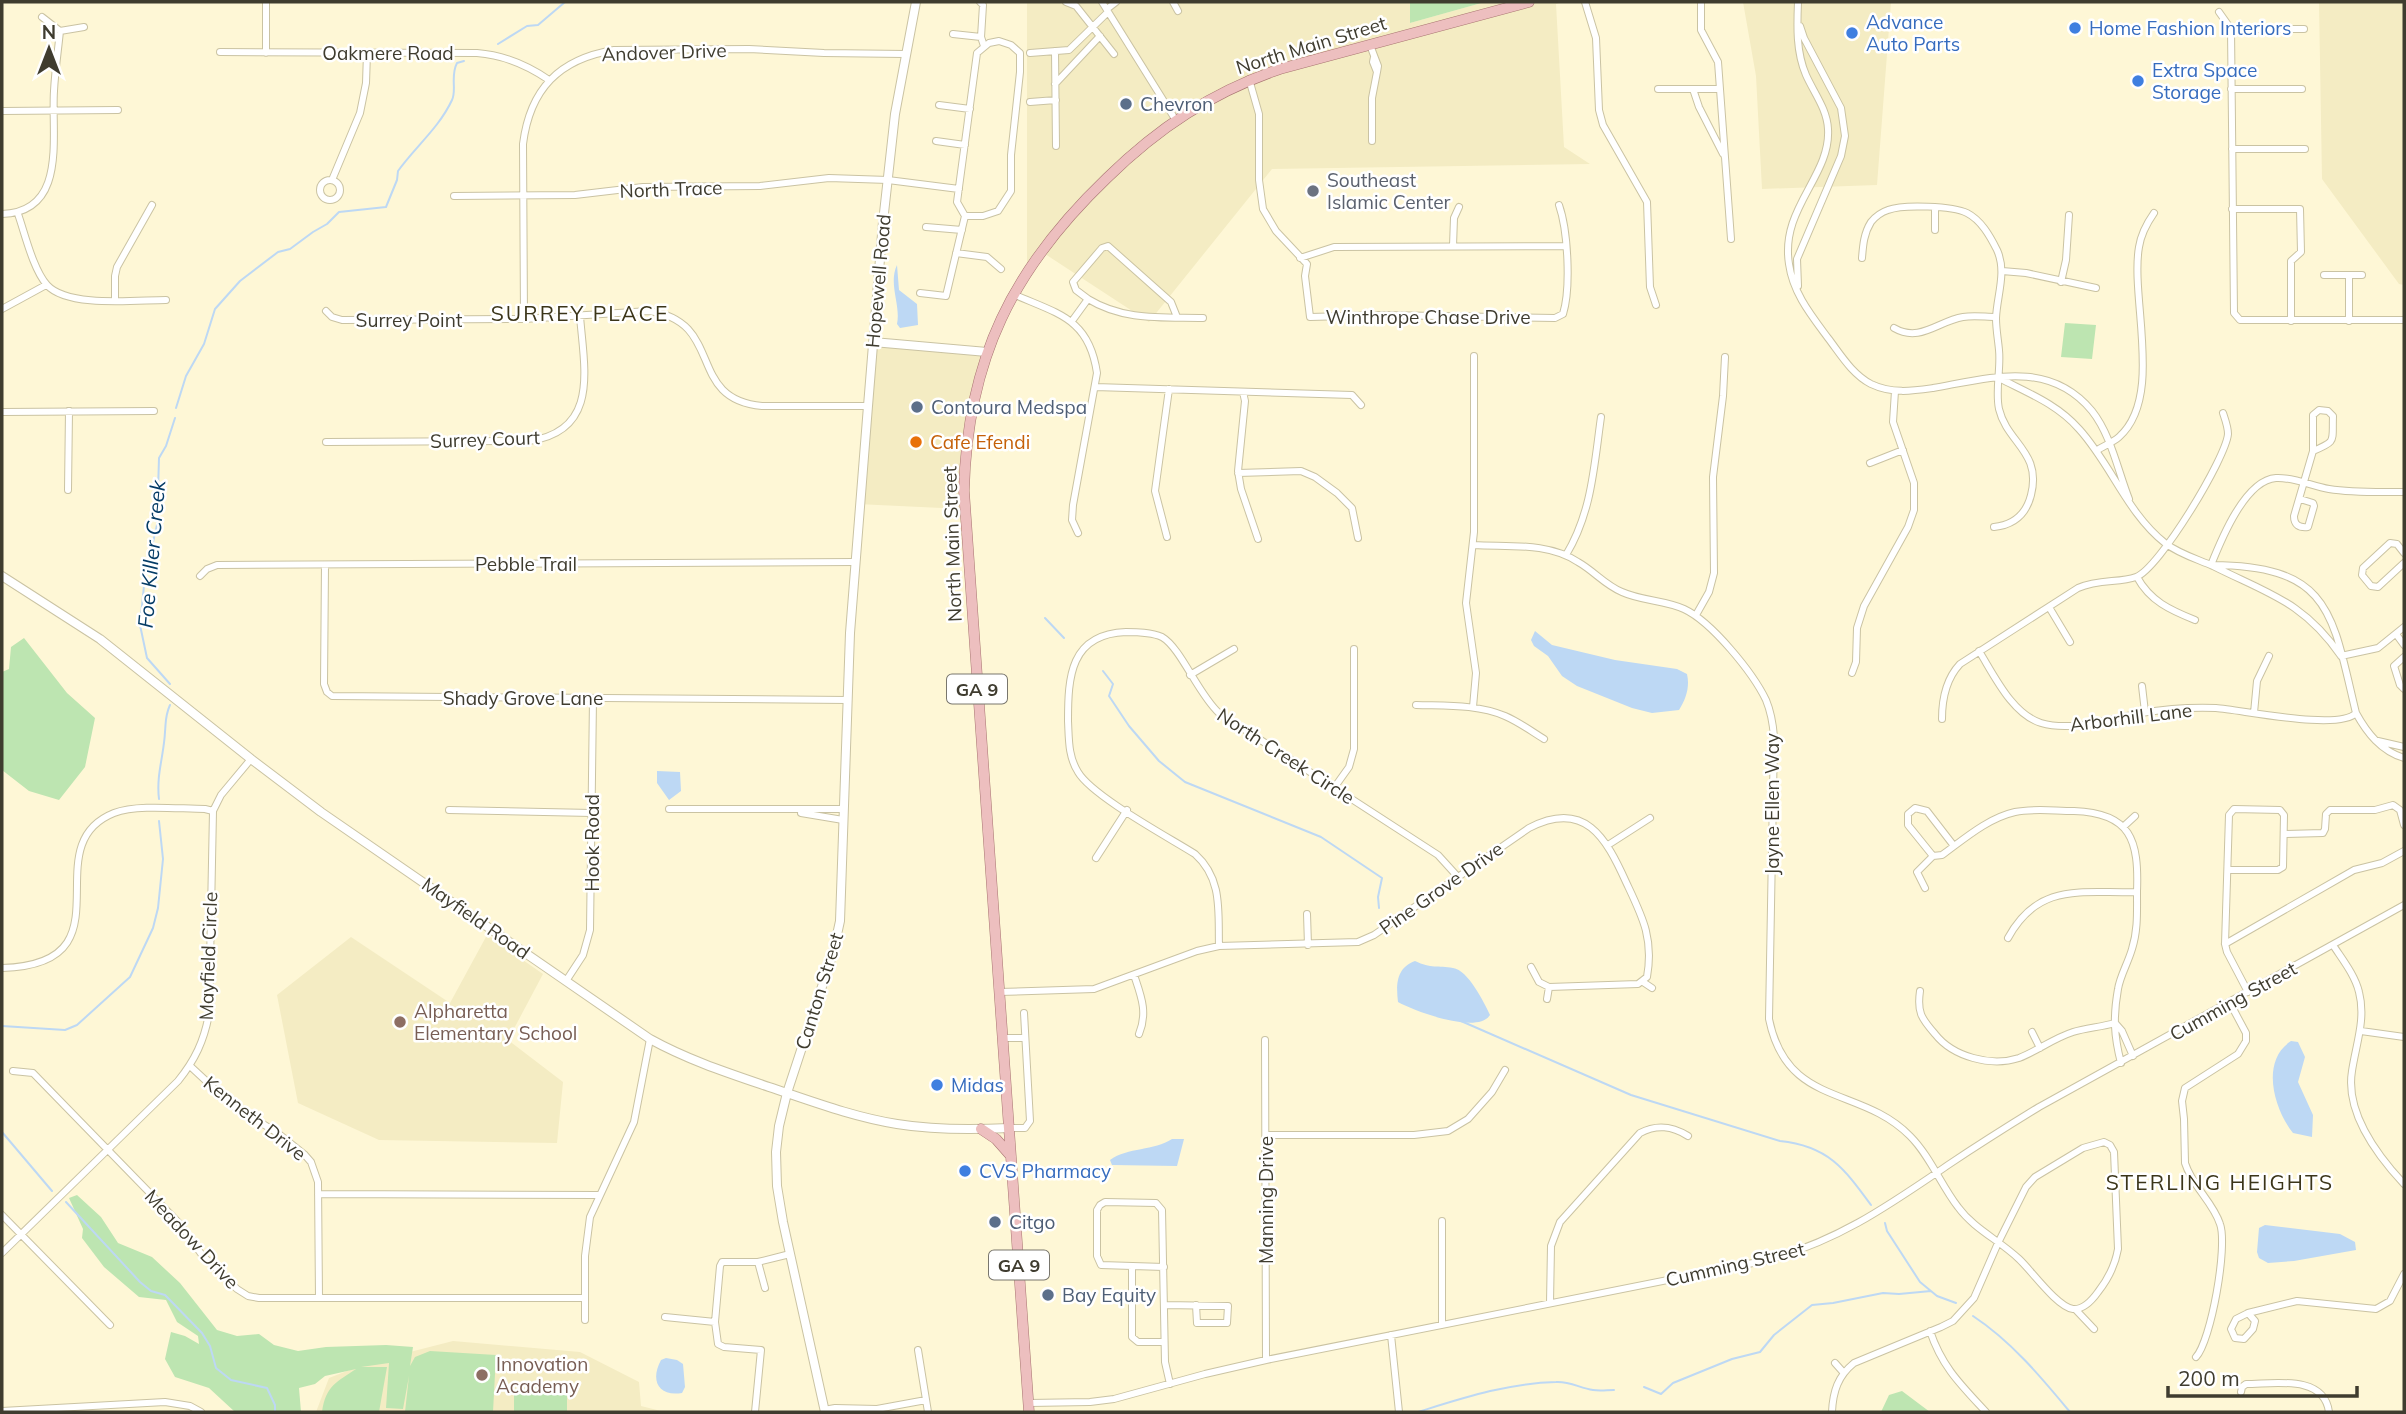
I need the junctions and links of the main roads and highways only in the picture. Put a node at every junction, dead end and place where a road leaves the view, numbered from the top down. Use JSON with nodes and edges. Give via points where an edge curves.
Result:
{"nodes":[{"id":1,"x":1529,"y":2,"type":"edge"},
{"id":2,"x":981,"y":1129,"type":"road end"},
{"id":3,"x":1011,"y":1156,"type":"junction"},
{"id":4,"x":1029,"y":1407,"type":"edge"}],
"edges":[{"from":1,"to":3,"type":"main road","name":"North Main Street","number":"GA 9","via":[[1250,79],[1206,100],[1133,152],[1077,206],[1013,294],[987,352],[969,422],[964,491]]},
{"from":2,"to":3,"type":"main road"},
{"from":3,"to":4,"type":"main road","name":"North Main Street","number":"GA 9"}]}
